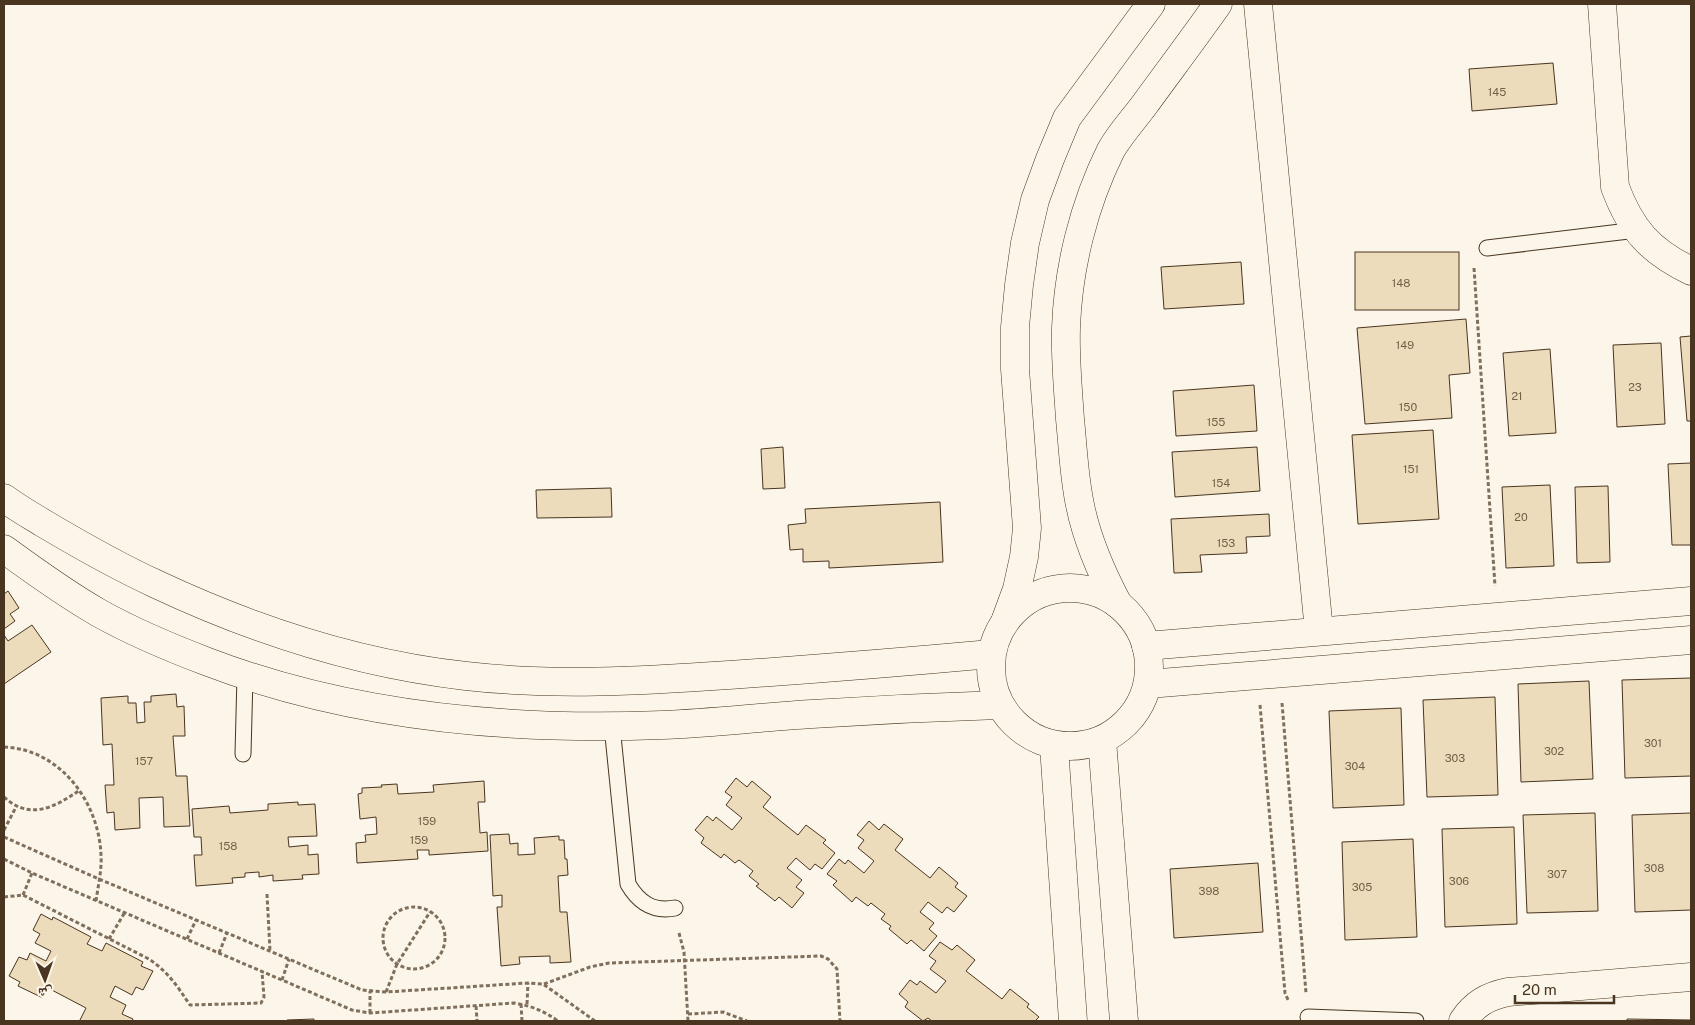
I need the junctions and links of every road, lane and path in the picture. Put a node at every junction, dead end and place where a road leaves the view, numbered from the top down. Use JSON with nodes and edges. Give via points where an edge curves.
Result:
{"nodes":[{"id":1,"x":1151,"y":4,"type":"edge"},
{"id":2,"x":1218,"y":4,"type":"edge"},
{"id":3,"x":1258,"y":4,"type":"edge"},
{"id":4,"x":1602,"y":4,"type":"edge"},
{"id":5,"x":1637,"y":230,"type":"junction"},
{"id":6,"x":1487,"y":248,"type":"joint"},
{"id":7,"x":1691,"y":271,"type":"edge"},
{"id":8,"x":4,"y":498,"type":"edge"},
{"id":9,"x":4,"y":549,"type":"edge"},
{"id":10,"x":1691,"y":601,"type":"edge"},
{"id":11,"x":1118,"y":604,"type":"junction"},
{"id":12,"x":1498,"y":616,"type":"junction"},
{"id":13,"x":1006,"y":619,"type":"junction"},
{"id":14,"x":1319,"y":631,"type":"junction"},
{"id":15,"x":1691,"y":640,"type":"edge"},
{"id":16,"x":1146,"y":646,"type":"junction"},
{"id":17,"x":991,"y":654,"type":"junction"},
{"id":18,"x":1268,"y":674,"type":"junction"},
{"id":19,"x":245,"y":676,"type":"junction"},
{"id":20,"x":1148,"y":684,"type":"junction"},
{"id":21,"x":999,"y":705,"type":"junction"},
{"id":22,"x":612,"y":726,"type":"junction"},
{"id":23,"x":1102,"y":740,"type":"junction"},
{"id":24,"x":1054,"y":746,"type":"junction"},
{"id":25,"x":4,"y":747,"type":"edge"},
{"id":26,"x":243,"y":754,"type":"dead end"},
{"id":27,"x":80,"y":790,"type":"junction"},
{"id":28,"x":4,"y":797,"type":"edge"},
{"id":29,"x":16,"y":806,"type":"junction"},
{"id":30,"x":4,"y":830,"type":"edge"},
{"id":31,"x":4,"y":837,"type":"edge"},
{"id":32,"x":4,"y":858,"type":"edge"},
{"id":33,"x":32,"y":873,"type":"junction"},
{"id":34,"x":99,"y":879,"type":"junction"},
{"id":35,"x":267,"y":894,"type":"dead end"},
{"id":36,"x":23,"y":895,"type":"junction"},
{"id":37,"x":4,"y":897,"type":"edge"},
{"id":38,"x":96,"y":901,"type":"junction"},
{"id":39,"x":670,"y":909,"type":"joint"},
{"id":40,"x":430,"y":911,"type":"junction"},
{"id":41,"x":125,"y":912,"type":"junction"},
{"id":42,"x":196,"y":920,"type":"junction"},
{"id":43,"x":227,"y":933,"type":"junction"},
{"id":44,"x":110,"y":939,"type":"junction"},
{"id":45,"x":188,"y":940,"type":"junction"},
{"id":46,"x":270,"y":951,"type":"junction"},
{"id":47,"x":219,"y":953,"type":"junction"},
{"id":48,"x":289,"y":959,"type":"junction"},
{"id":49,"x":685,"y":961,"type":"junction"},
{"id":50,"x":397,"y":964,"type":"junction"},
{"id":51,"x":262,"y":972,"type":"junction"},
{"id":52,"x":1691,"y":977,"type":"edge"},
{"id":53,"x":282,"y":980,"type":"junction"},
{"id":54,"x":528,"y":983,"type":"junction"},
{"id":55,"x":543,"y":984,"type":"junction"},
{"id":56,"x":370,"y":991,"type":"junction"},
{"id":57,"x":386,"y":992,"type":"junction"},
{"id":58,"x":520,"y":1004,"type":"junction"},
{"id":59,"x":527,"y":1004,"type":"junction"},
{"id":60,"x":476,"y":1006,"type":"junction"},
{"id":61,"x":370,"y":1013,"type":"junction"},
{"id":62,"x":688,"y":1014,"type":"junction"},
{"id":63,"x":1308,"y":1017,"type":"junction"},
{"id":64,"x":477,"y":1021,"type":"edge"},
{"id":65,"x":522,"y":1021,"type":"edge"},
{"id":66,"x":558,"y":1021,"type":"edge"},
{"id":67,"x":595,"y":1021,"type":"edge"},
{"id":68,"x":688,"y":1021,"type":"edge"},
{"id":69,"x":747,"y":1021,"type":"edge"},
{"id":70,"x":840,"y":1021,"type":"edge"},
{"id":71,"x":1073,"y":1021,"type":"edge"},
{"id":72,"x":1124,"y":1021,"type":"edge"},
{"id":73,"x":1416,"y":1021,"type":"edge"},
{"id":74,"x":1463,"y":1021,"type":"edge"}],
"edges":[{"from":1,"to":13,"type":"street","via":[[1067,118],[1035,200],[1018,285],[1015,327],[1026,528],[1024,557]]},
{"from":2,"to":11,"type":"street","via":[[1112,149],[1085,217],[1069,290],[1066,365],[1080,505],[1088,539]]},
{"from":3,"to":14,"type":"street"},
{"from":4,"to":5,"type":"street","via":[[1615,187]]},
{"from":5,"to":6,"type":"lane"},
{"from":5,"to":7,"type":"street","via":[[1653,248]]},
{"from":6,"to":12,"type":"path","via":[[1475,261],[1474,270]]},
{"from":8,"to":17,"type":"street","via":[[66,537],[189,600],[306,643],[412,668],[467,676],[577,682],[689,678]]},
{"from":9,"to":19,"type":"street","via":[[99,613],[171,648]]},
{"from":10,"to":12,"type":"street"},
{"from":11,"to":13,"type":"street","via":[[1085,589],[1067,588],[1033,597]]},
{"from":11,"to":16,"type":"street","via":[[1140,630]]},
{"from":12,"to":14,"type":"street"},
{"from":13,"to":17,"type":"street"},
{"from":14,"to":16,"type":"street"},
{"from":15,"to":18,"type":"street"},
{"from":16,"to":20,"type":"street","via":[[1150,665]]},
{"from":17,"to":21,"type":"street","via":[[990,680]]},
{"from":18,"to":20,"type":"street"},
{"from":18,"to":63,"type":"path"},
{"from":18,"to":63,"type":"path","via":[[1285,993],[1294,1009]]},
{"from":19,"to":22,"type":"street","via":[[348,703],[401,712],[506,724]]},
{"from":19,"to":26,"type":"lane"},
{"from":20,"to":23,"type":"street","via":[[1132,718]]},
{"from":21,"to":22,"type":"street"},
{"from":21,"to":24,"type":"street","via":[[1013,724],[1032,738]]},
{"from":22,"to":39,"type":"lane","via":[[628,884],[647,906]]},
{"from":23,"to":24,"type":"street","via":[[1071,747]]},
{"from":23,"to":72,"type":"street"},
{"from":24,"to":71,"type":"street"},
{"from":25,"to":27,"type":"path","via":[[48,760],[65,772]]},
{"from":27,"to":29,"type":"path","via":[[53,807],[34,810]]},
{"from":27,"to":34,"type":"path","via":[[92,810],[99,833]]},
{"from":28,"to":29,"type":"path"},
{"from":29,"to":30,"type":"path"},
{"from":31,"to":34,"type":"path"},
{"from":32,"to":33,"type":"path"},
{"from":33,"to":36,"type":"path"},
{"from":33,"to":38,"type":"path"},
{"from":34,"to":38,"type":"path"},
{"from":34,"to":42,"type":"path"},
{"from":35,"to":46,"type":"path"},
{"from":36,"to":37,"type":"path"},
{"from":36,"to":44,"type":"path"},
{"from":38,"to":41,"type":"path"},
{"from":39,"to":49,"type":"path","via":[[681,938]]},
{"from":40,"to":50,"type":"path"},
{"from":40,"to":50,"type":"path","via":[[407,907],[388,921],[383,945]]},
{"from":40,"to":50,"type":"path","via":[[444,931],[445,943],[440,954],[421,968]]},
{"from":41,"to":44,"type":"path"},
{"from":41,"to":45,"type":"path"},
{"from":42,"to":43,"type":"path"},
{"from":42,"to":45,"type":"path"},
{"from":43,"to":46,"type":"path"},
{"from":43,"to":47,"type":"path"},
{"from":44,"to":51,"type":"path","via":[[165,970],[190,1005],[261,1003],[264,997]]},
{"from":45,"to":47,"type":"path"},
{"from":46,"to":48,"type":"path"},
{"from":47,"to":51,"type":"path"},
{"from":48,"to":53,"type":"path"},
{"from":48,"to":56,"type":"path"},
{"from":49,"to":55,"type":"path","via":[[590,967]]},
{"from":49,"to":62,"type":"path"},
{"from":49,"to":70,"type":"path","via":[[828,958],[837,969]]},
{"from":50,"to":57,"type":"path"},
{"from":51,"to":53,"type":"path"},
{"from":52,"to":74,"type":"street","via":[[1508,992],[1480,1002]]},
{"from":53,"to":61,"type":"path","via":[[352,1010]]},
{"from":54,"to":55,"type":"path"},
{"from":54,"to":57,"type":"path"},
{"from":54,"to":59,"type":"path"},
{"from":55,"to":67,"type":"path"},
{"from":56,"to":57,"type":"path"},
{"from":56,"to":61,"type":"path"},
{"from":58,"to":59,"type":"path"},
{"from":58,"to":60,"type":"path"},
{"from":58,"to":65,"type":"path"},
{"from":59,"to":66,"type":"path"},
{"from":60,"to":61,"type":"path"},
{"from":60,"to":64,"type":"path"},
{"from":62,"to":68,"type":"path"},
{"from":62,"to":69,"type":"path","via":[[723,1012]]},
{"from":63,"to":73,"type":"lane"}]}
